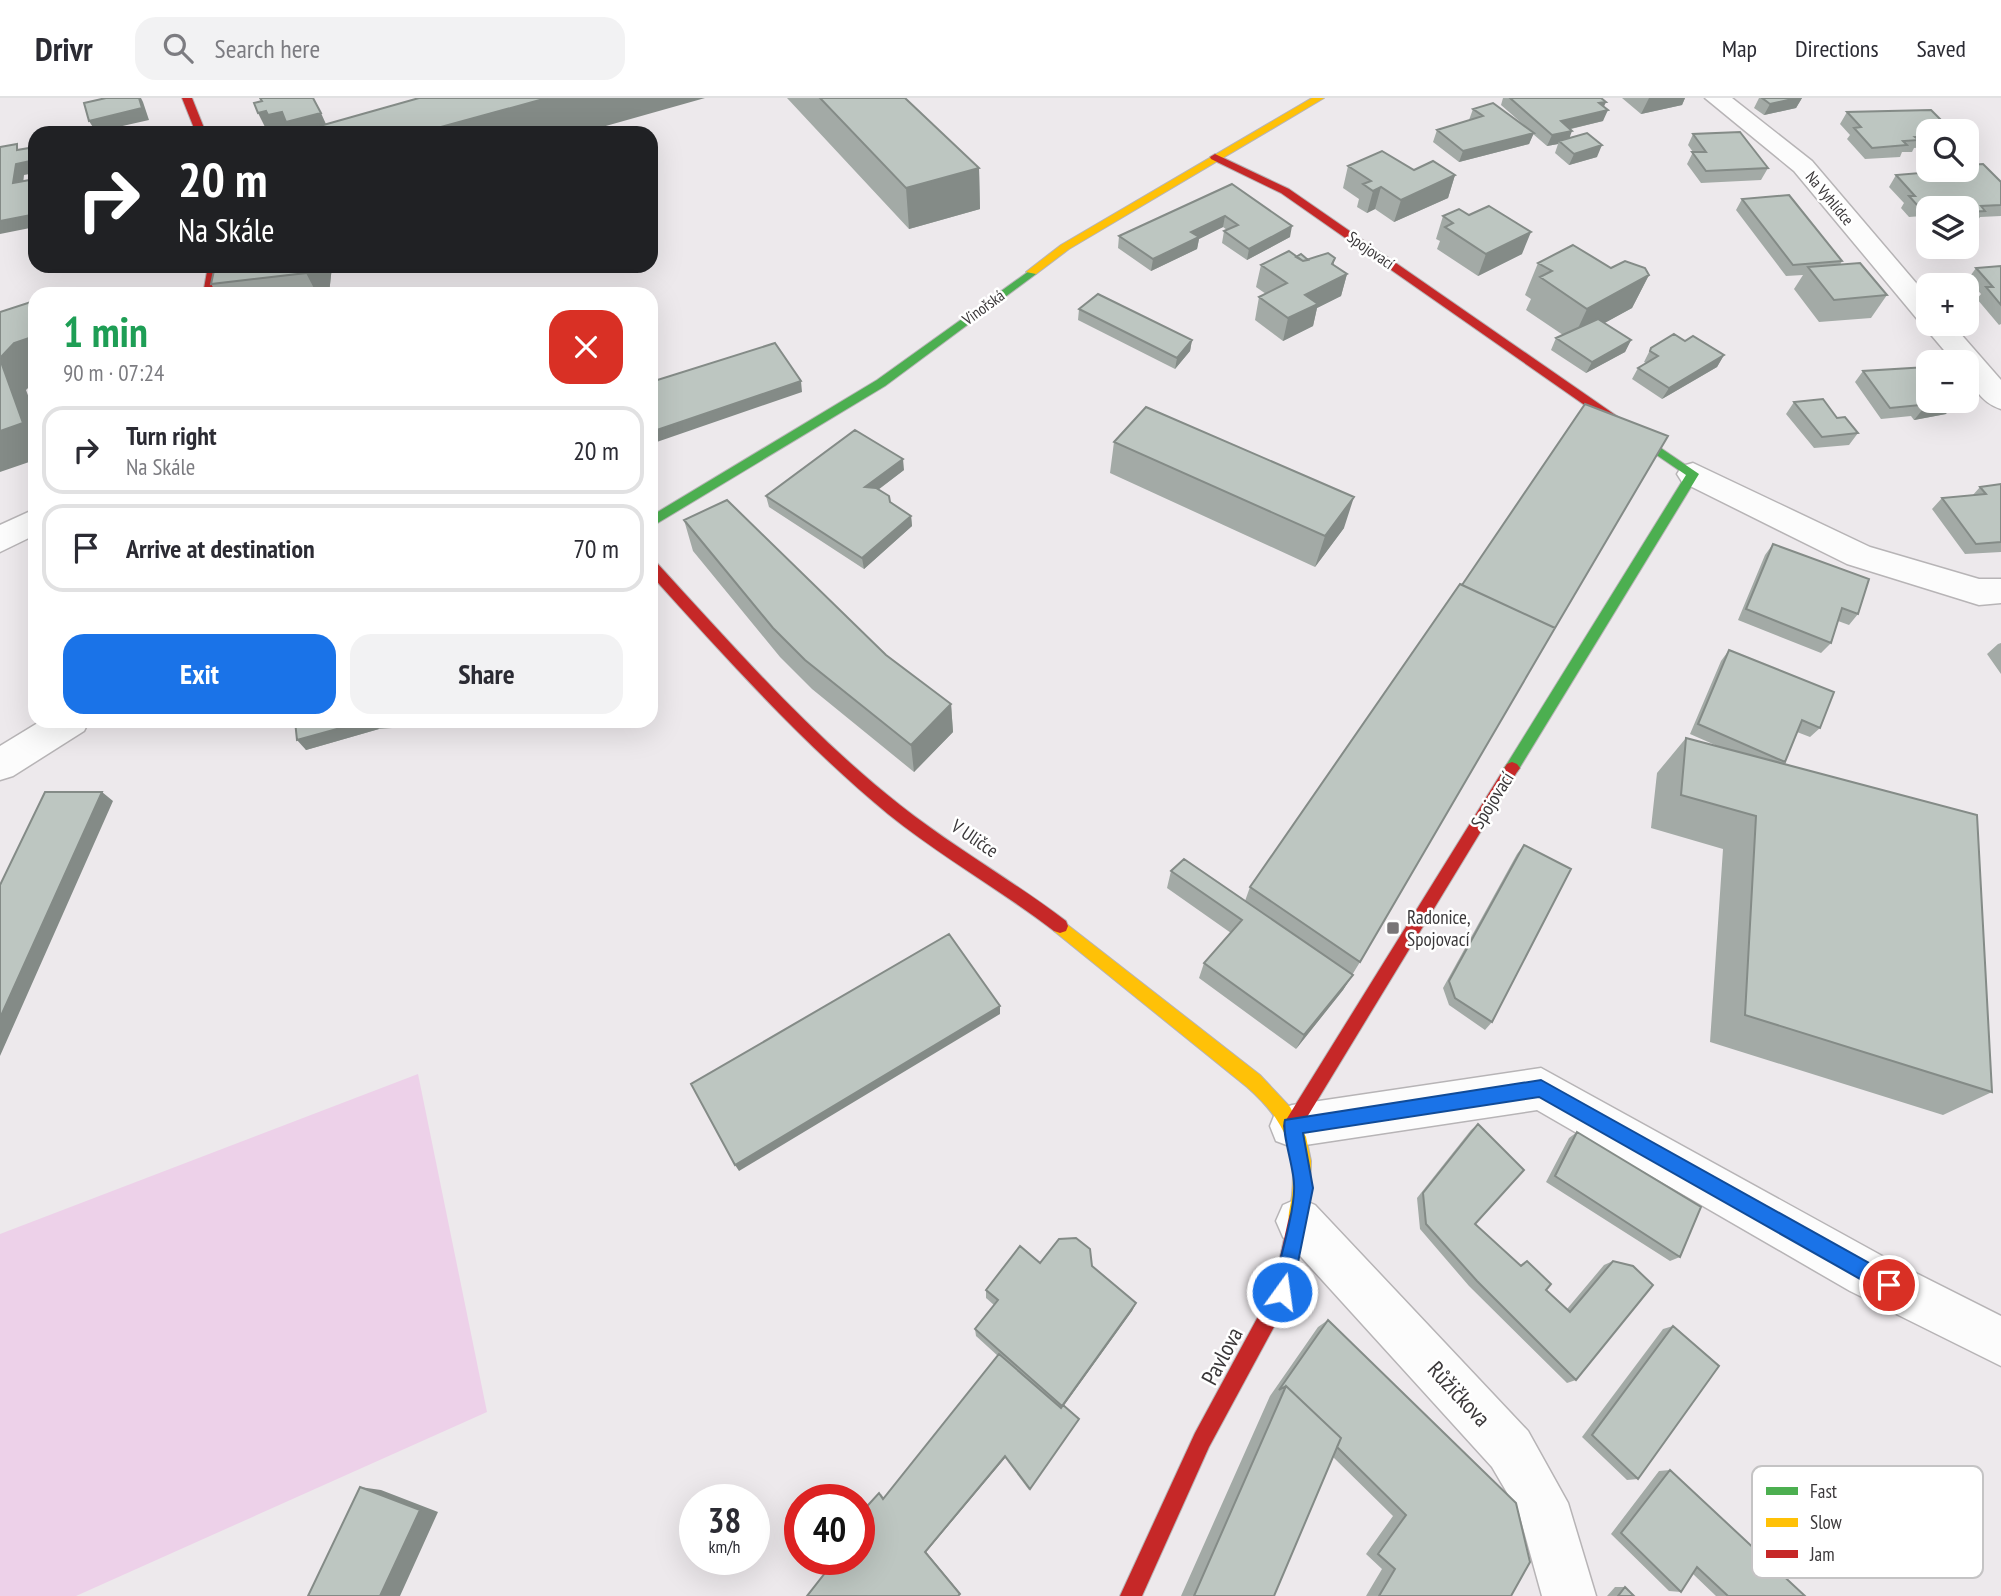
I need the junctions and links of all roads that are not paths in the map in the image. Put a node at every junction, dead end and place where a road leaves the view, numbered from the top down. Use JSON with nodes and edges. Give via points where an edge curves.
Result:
{"nodes":[{"id":1,"x":187,"y":98,"type":"edge"},
{"id":2,"x":1319,"y":98,"type":"edge"},
{"id":3,"x":1717,"y":98,"type":"edge"},
{"id":4,"x":198,"y":126,"type":"edge"},
{"id":5,"x":1215,"y":157,"type":"junction"},
{"id":6,"x":1916,"y":300,"type":"edge"},
{"id":7,"x":1947,"y":336,"type":"edge"},
{"id":8,"x":2001,"y":399,"type":"edge"},
{"id":9,"x":1693,"y":474,"type":"junction"},
{"id":10,"x":658,"y":518,"type":"edge"},
{"id":11,"x":28,"y":524,"type":"edge"},
{"id":12,"x":0,"y":540,"type":"edge"},
{"id":13,"x":658,"y":574,"type":"edge"},
{"id":14,"x":2001,"y":591,"type":"edge"},
{"id":15,"x":60,"y":728,"type":"edge"},
{"id":16,"x":0,"y":765,"type":"edge"},
{"id":17,"x":1292,"y":1126,"type":"junction"},
{"id":18,"x":1299,"y":1221,"type":"junction"},
{"id":19,"x":2001,"y":1342,"type":"edge"},
{"id":20,"x":1131,"y":1596,"type":"edge"},
{"id":21,"x":1569,"y":1596,"type":"edge"}],
"edges":[{"from":1,"to":4,"type":"street"},
{"from":2,"to":5,"type":"street","name":"Vinořská"},
{"from":3,"to":6,"type":"street","name":"Na Vyhlídce","via":[[1803,166]]},
{"from":5,"to":9,"type":"street","name":"Spojovací","via":[[1285,191]]},
{"from":5,"to":10,"type":"street","name":"Vinořská","via":[[1065,247],[881,383]]},
{"from":7,"to":8,"type":"street"},
{"from":9,"to":14,"type":"street","name":"Spojovací","via":[[1859,556],[1979,593]]},
{"from":9,"to":17,"type":"street","name":"Spojovací"},
{"from":11,"to":12,"type":"street"},
{"from":13,"to":17,"type":"street","name":"V Uličce","via":[[777,705],[897,811],[1022,895],[1254,1079]]},
{"from":15,"to":16,"type":"street"},
{"from":17,"to":18,"type":"street","name":"Pavlova","via":[[1304,1188]]},
{"from":17,"to":19,"type":"street","via":[[1541,1089],[1867,1274]]},
{"from":18,"to":20,"type":"street","name":"Pavlova","via":[[1282,1292],[1202,1440]]},
{"from":18,"to":21,"type":"street","name":"Růžičkova","via":[[1510,1449],[1542,1503]]}]}
